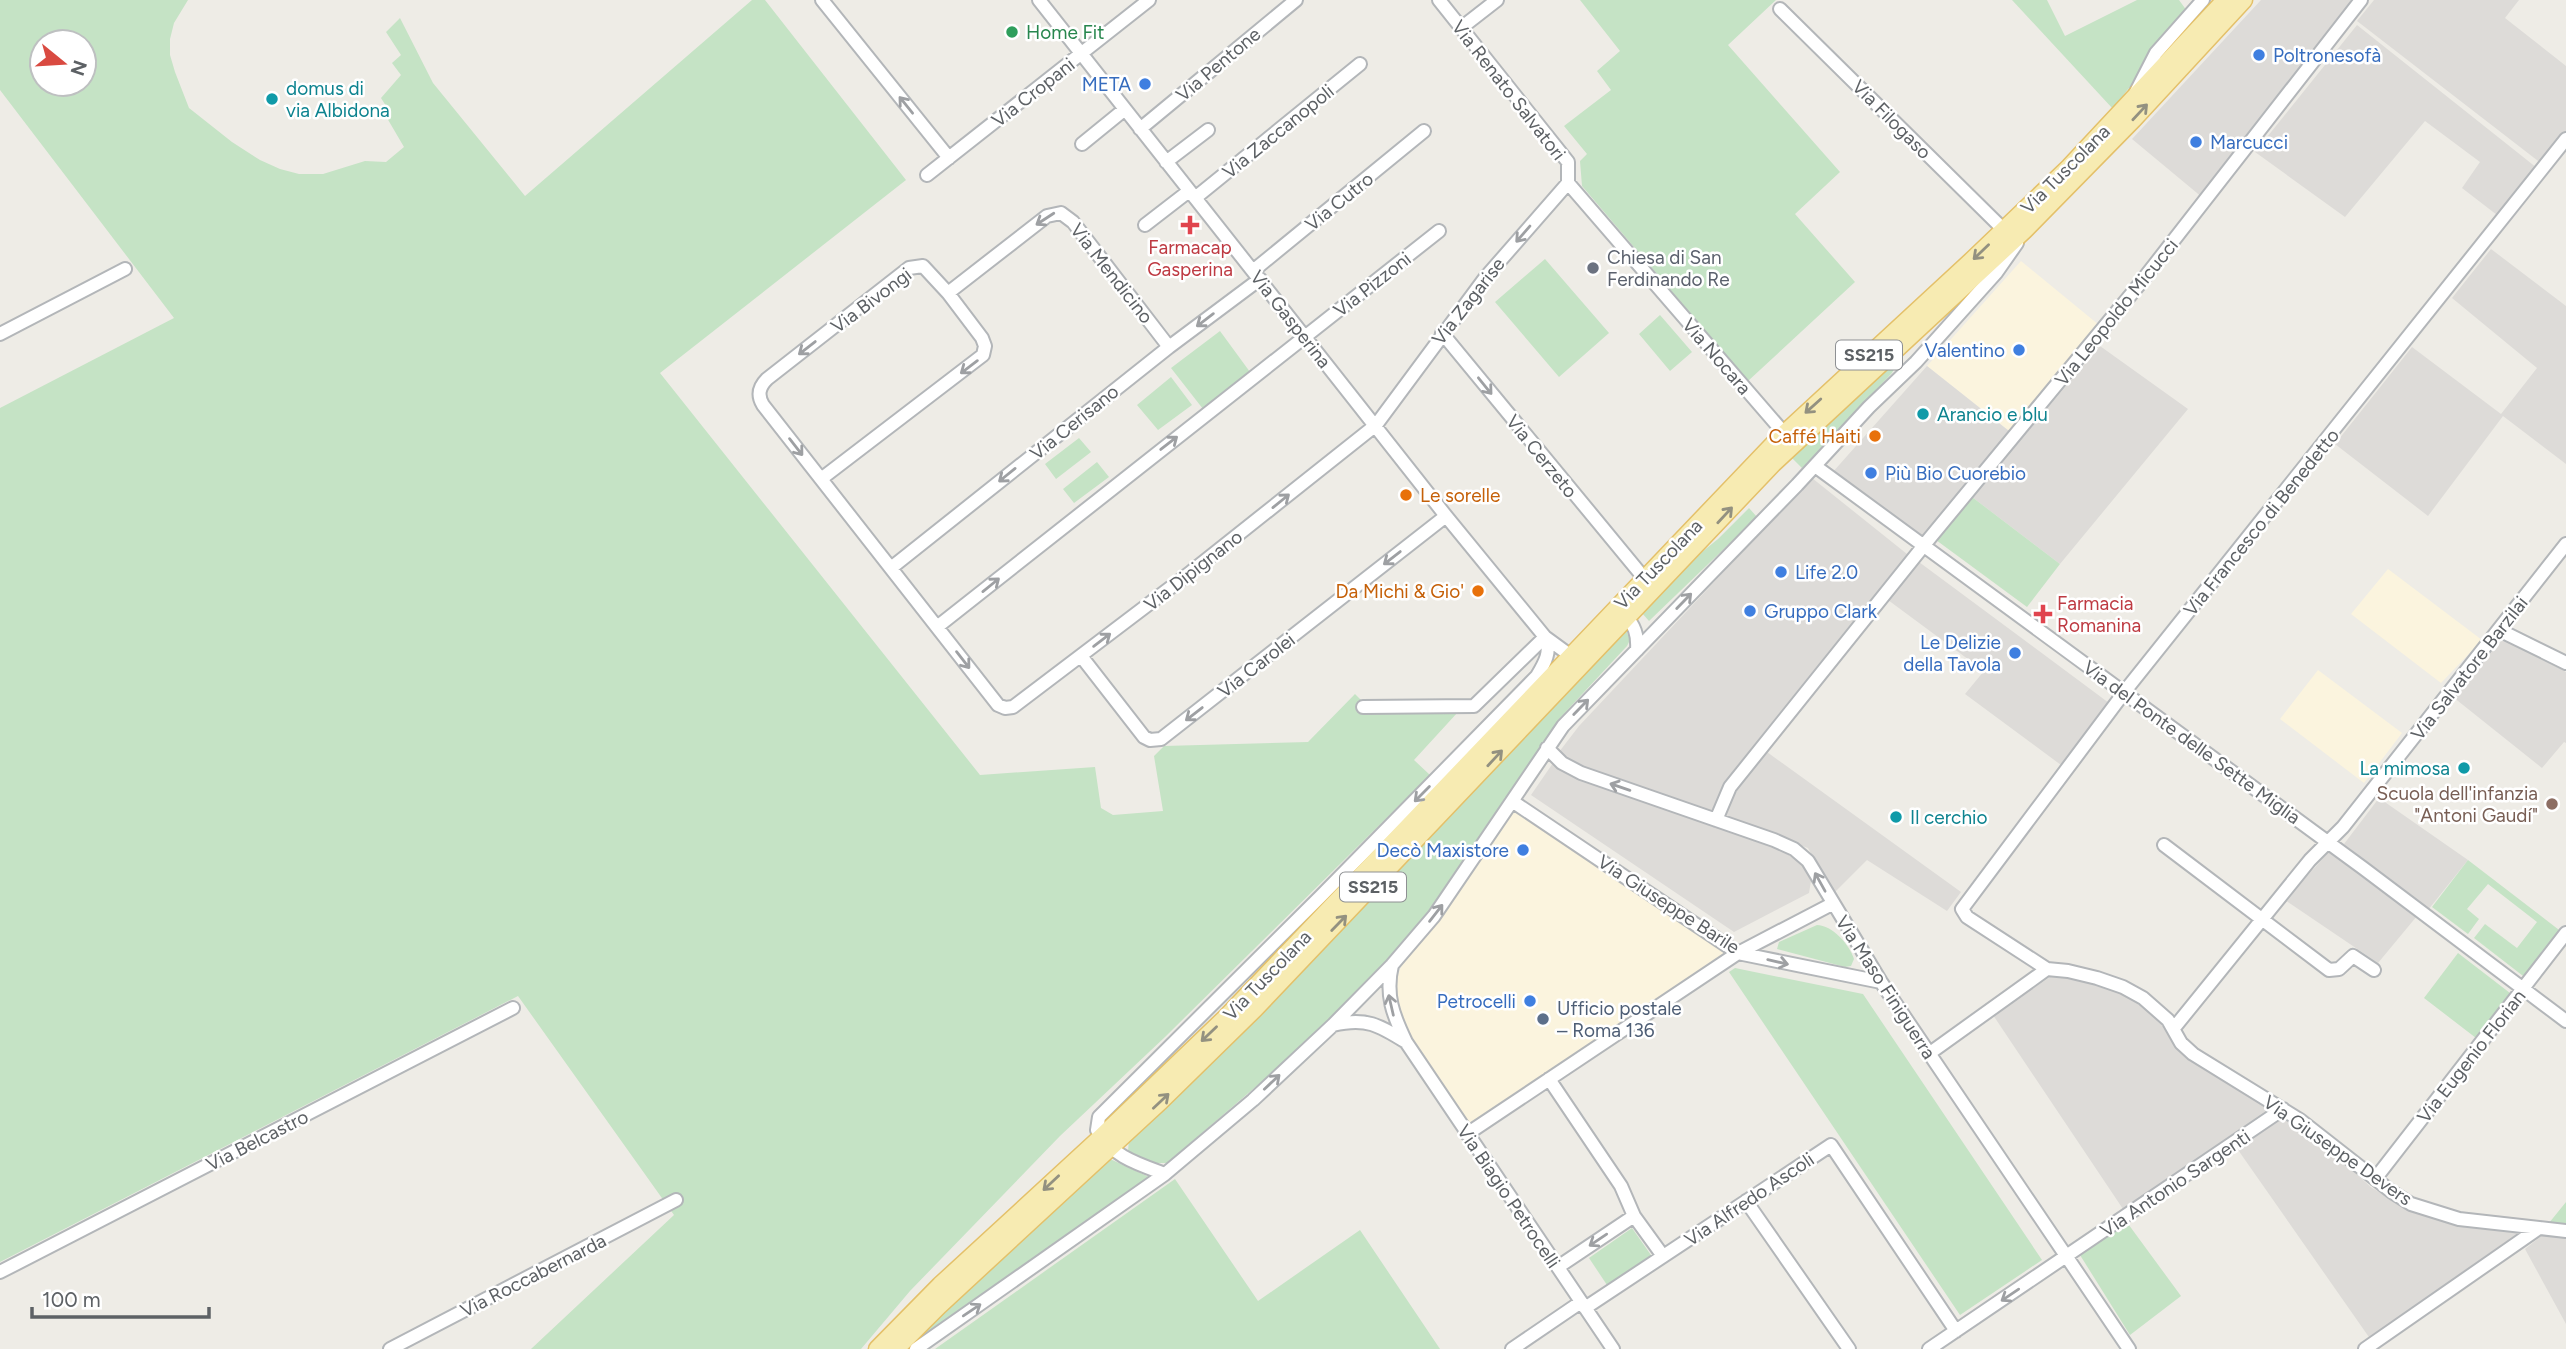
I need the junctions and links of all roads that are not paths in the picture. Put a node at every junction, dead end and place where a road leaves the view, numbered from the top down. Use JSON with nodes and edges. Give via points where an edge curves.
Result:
{"nodes":[{"id":1,"x":822,"y":0,"type":"edge"},
{"id":2,"x":1039,"y":0,"type":"edge"},
{"id":3,"x":1149,"y":0,"type":"edge"},
{"id":4,"x":1296,"y":0,"type":"edge"},
{"id":5,"x":1439,"y":0,"type":"edge"},
{"id":6,"x":1497,"y":0,"type":"edge"},
{"id":7,"x":2203,"y":0,"type":"edge"},
{"id":8,"x":2225,"y":0,"type":"edge"},
{"id":9,"x":2244,"y":0,"type":"edge"},
{"id":10,"x":2361,"y":0,"type":"edge"},
{"id":11,"x":1780,"y":9,"type":"dead end"},
{"id":12,"x":1461,"y":29,"type":"junction"},
{"id":13,"x":1082,"y":53,"type":"junction"},
{"id":14,"x":1360,"y":64,"type":"dead end"},
{"id":15,"x":2133,"y":99,"type":"junction"},
{"id":16,"x":1125,"y":109,"type":"junction"},
{"id":17,"x":1140,"y":129,"type":"junction"},
{"id":18,"x":1209,"y":130,"type":"dead end"},
{"id":19,"x":1424,"y":131,"type":"dead end"},
{"id":20,"x":2566,"y":139,"type":"edge"},
{"id":21,"x":1082,"y":144,"type":"dead end"},
{"id":22,"x":949,"y":158,"type":"junction"},
{"id":23,"x":1166,"y":162,"type":"junction"},
{"id":24,"x":927,"y":175,"type":"dead end"},
{"id":25,"x":1568,"y":183,"type":"junction"},
{"id":26,"x":1192,"y":194,"type":"junction"},
{"id":27,"x":1145,"y":225,"type":"dead end"},
{"id":28,"x":2004,"y":230,"type":"junction"},
{"id":29,"x":1439,"y":231,"type":"dead end"},
{"id":30,"x":2024,"y":231,"type":"junction"},
{"id":31,"x":125,"y":269,"type":"dead end"},
{"id":32,"x":1257,"y":275,"type":"junction"},
{"id":33,"x":948,"y":293,"type":"junction"},
{"id":34,"x":1442,"y":333,"type":"junction"},
{"id":35,"x":0,"y":334,"type":"edge"},
{"id":36,"x":1304,"y":337,"type":"junction"},
{"id":37,"x":1882,"y":344,"type":"junction"},
{"id":38,"x":1169,"y":347,"type":"junction"},
{"id":39,"x":1898,"y":348,"type":"junction"},
{"id":40,"x":1900,"y":378,"type":"junction"},
{"id":41,"x":1376,"y":425,"type":"junction"},
{"id":42,"x":1784,"y":433,"type":"junction"},
{"id":43,"x":1815,"y":466,"type":"junction"},
{"id":44,"x":821,"y":479,"type":"junction"},
{"id":45,"x":1446,"y":516,"type":"junction"},
{"id":46,"x":2566,"y":544,"type":"edge"},
{"id":47,"x":1923,"y":546,"type":"junction"},
{"id":48,"x":891,"y":568,"type":"junction"},
{"id":49,"x":1644,"y":578,"type":"junction"},
{"id":50,"x":1610,"y":614,"type":"junction"},
{"id":51,"x":1628,"y":618,"type":"junction"},
{"id":52,"x":937,"y":627,"type":"junction"},
{"id":53,"x":2499,"y":630,"type":"junction"},
{"id":54,"x":1545,"y":637,"type":"junction"},
{"id":55,"x":1637,"y":650,"type":"junction"},
{"id":56,"x":1081,"y":656,"type":"junction"},
{"id":57,"x":1571,"y":656,"type":"junction"},
{"id":58,"x":2566,"y":663,"type":"edge"},
{"id":59,"x":1538,"y":675,"type":"junction"},
{"id":60,"x":2124,"y":693,"type":"junction"},
{"id":61,"x":1363,"y":706,"type":"dead end"},
{"id":62,"x":1007,"y":709,"type":"joint"},
{"id":63,"x":1499,"y":732,"type":"junction"},
{"id":64,"x":1547,"y":748,"type":"junction"},
{"id":65,"x":1512,"y":801,"type":"junction"},
{"id":66,"x":1716,"y":820,"type":"junction"},
{"id":67,"x":2327,"y":841,"type":"junction"},
{"id":68,"x":1393,"y":844,"type":"junction"},
{"id":69,"x":2164,"y":845,"type":"dead end"},
{"id":70,"x":1321,"y":896,"type":"junction"},
{"id":71,"x":1832,"y":904,"type":"junction"},
{"id":72,"x":1962,"y":909,"type":"joint"},
{"id":73,"x":2261,"y":918,"type":"junction"},
{"id":74,"x":2566,"y":933,"type":"edge"},
{"id":75,"x":1738,"y":953,"type":"junction"},
{"id":76,"x":1392,"y":965,"type":"junction"},
{"id":77,"x":2047,"y":969,"type":"junction"},
{"id":78,"x":2374,"y":970,"type":"dead end"},
{"id":79,"x":1881,"y":982,"type":"junction"},
{"id":80,"x":2523,"y":989,"type":"junction"},
{"id":81,"x":513,"y":1007,"type":"dead end"},
{"id":82,"x":2566,"y":1021,"type":"edge"},
{"id":83,"x":1333,"y":1025,"type":"junction"},
{"id":84,"x":2174,"y":1028,"type":"junction"},
{"id":85,"x":1406,"y":1042,"type":"junction"},
{"id":86,"x":1930,"y":1054,"type":"junction"},
{"id":87,"x":1549,"y":1079,"type":"junction"},
{"id":88,"x":2283,"y":1108,"type":"junction"},
{"id":89,"x":1467,"y":1134,"type":"junction"},
{"id":90,"x":1106,"y":1143,"type":"junction"},
{"id":91,"x":1165,"y":1174,"type":"junction"},
{"id":92,"x":2375,"y":1179,"type":"junction"},
{"id":93,"x":677,"y":1200,"type":"dead end"},
{"id":94,"x":1746,"y":1201,"type":"junction"},
{"id":95,"x":1634,"y":1216,"type":"junction"},
{"id":96,"x":2539,"y":1228,"type":"junction"},
{"id":97,"x":2566,"y":1231,"type":"edge"},
{"id":98,"x":1664,"y":1256,"type":"junction"},
{"id":99,"x":2066,"y":1258,"type":"junction"},
{"id":100,"x":1558,"y":1267,"type":"junction"},
{"id":101,"x":0,"y":1272,"type":"edge"},
{"id":102,"x":1583,"y":1305,"type":"junction"},
{"id":103,"x":1956,"y":1331,"type":"junction"},
{"id":104,"x":390,"y":1349,"type":"edge"},
{"id":105,"x":877,"y":1349,"type":"edge"},
{"id":106,"x":896,"y":1349,"type":"edge"},
{"id":107,"x":916,"y":1349,"type":"edge"},
{"id":108,"x":1512,"y":1349,"type":"edge"},
{"id":109,"x":1613,"y":1349,"type":"edge"},
{"id":110,"x":1849,"y":1349,"type":"edge"},
{"id":111,"x":1929,"y":1349,"type":"edge"},
{"id":112,"x":2129,"y":1349,"type":"edge"},
{"id":113,"x":2365,"y":1349,"type":"edge"}],
"edges":[{"from":22,"to":1,"type":"street","one_way":true},
{"from":2,"to":13,"type":"street","name":"Via Gasperina"},
{"from":3,"to":13,"type":"street","name":"Via Cropani"},
{"from":4,"to":17,"type":"street","name":"Via Pentone"},
{"from":5,"to":12,"type":"street","name":"Via Renato Salvatori"},
{"from":6,"to":12,"type":"street"},
{"from":7,"to":15,"type":"street","via":[[2153,58]]},
{"from":8,"to":15,"type":"main road","name":"Via Tuscolana","number":"SS215"},
{"from":30,"to":9,"type":"main road","name":"Via Tuscolana","number":"SS215","one_way":true},
{"from":10,"to":47,"type":"street","name":"Via Leopoldo Micucci","via":[[2147,275]]},
{"from":11,"to":28,"type":"street","name":"Via Filogaso"},
{"from":12,"to":25,"type":"street","name":"Via Renato Salvatori","via":[[1568,163]]},
{"from":13,"to":16,"type":"street","name":"Via Gasperina"},
{"from":13,"to":22,"type":"street","name":"Via Cropani"},
{"from":14,"to":26,"type":"street","name":"Via Zaccanopoli"},
{"from":15,"to":28,"type":"main road","name":"Via Tuscolana","number":"SS215"},
{"from":16,"to":17,"type":"street","name":"Via Gasperina"},
{"from":16,"to":21,"type":"street"},
{"from":17,"to":23,"type":"street","name":"Via Gasperina"},
{"from":18,"to":23,"type":"street"},
{"from":19,"to":32,"type":"street","name":"Via Cutro"},
{"from":20,"to":60,"type":"street","name":"Via Francesco di Benedetto"},
{"from":22,"to":24,"type":"street","name":"Via Cropani"},
{"from":23,"to":26,"type":"street","name":"Via Gasperina"},
{"from":25,"to":34,"type":"street","name":"Via Zagarise","one_way":true},
{"from":25,"to":42,"type":"street","name":"Via Nocara"},
{"from":26,"to":27,"type":"street","name":"Via Zaccanopoli"},
{"from":26,"to":32,"type":"street","name":"Via Gasperina"},
{"from":28,"to":37,"type":"main road","name":"Via Tuscolana","number":"SS215","one_way":true},
{"from":29,"to":36,"type":"street","name":"Via Pizzoni"},
{"from":30,"to":39,"type":"main road","name":"Via Tuscolana","number":"SS215"},
{"from":30,"to":40,"type":"street","name":"Via Tuscolana","via":[[1996,273]]},
{"from":31,"to":35,"type":"street"},
{"from":32,"to":36,"type":"street","name":"Via Gasperina"},
{"from":32,"to":38,"type":"street","name":"Via Cerisano","one_way":true},
{"from":38,"to":33,"type":"street","name":"Via Mendicino","one_way":true,"via":[[1073,222],[1060,213],[1047,216]]},
{"from":33,"to":44,"type":"street","name":"Via Bivongi","one_way":true,"via":[[984,341],[983,355]]},
{"from":33,"to":44,"type":"street","name":"Via Bivongi","one_way":true,"via":[[926,268],[911,267],[763,383],[763,405]]},
{"from":34,"to":41,"type":"street","name":"Via Zagarise"},
{"from":34,"to":49,"type":"street","name":"Via Cerzeto","one_way":true},
{"from":36,"to":41,"type":"street","name":"Via Gasperina"},
{"from":52,"to":36,"type":"street","one_way":true},
{"from":37,"to":39,"type":"street"},
{"from":37,"to":42,"type":"main road","name":"Via Tuscolana","number":"SS215","one_way":true},
{"from":38,"to":48,"type":"street","name":"Via Cerisano","one_way":true},
{"from":39,"to":40,"type":"street","via":[[1903,359]]},
{"from":51,"to":39,"type":"main road","name":"Via Tuscolana","number":"SS215","one_way":true,"via":[[1782,455]]},
{"from":40,"to":43,"type":"street","name":"Via Tuscolana"},
{"from":41,"to":45,"type":"street","name":"Via Gasperina"},
{"from":56,"to":41,"type":"street","name":"Via Dipignano","one_way":true},
{"from":42,"to":49,"type":"main road","name":"Via Tuscolana","number":"SS215"},
{"from":43,"to":47,"type":"street","name":"Via del Ponte delle Sette Miglia"},
{"from":55,"to":43,"type":"street","name":"Via Tuscolana","one_way":true},
{"from":44,"to":48,"type":"street","name":"Via Bivongi"},
{"from":45,"to":54,"type":"street","name":"Via Gasperina"},
{"from":45,"to":56,"type":"street","name":"Via Carolei","one_way":true,"via":[[1161,739],[1143,735]]},
{"from":46,"to":53,"type":"street","name":"Via Salvatore Barzilai"},
{"from":47,"to":60,"type":"street","name":"Via del Ponte delle Sette Miglia"},
{"from":47,"to":66,"type":"street","name":"Via Leopoldo Micucci","via":[[1730,788]]},
{"from":48,"to":52,"type":"street","name":"Via Bivongi"},
{"from":49,"to":50,"type":"main road","name":"Via Tuscolana","number":"SS215"},
{"from":50,"to":51,"type":"street"},
{"from":50,"to":57,"type":"main road","name":"Via Tuscolana","number":"SS215"},
{"from":51,"to":55,"type":"street","via":[[1637,636]]},
{"from":90,"to":51,"type":"main road","name":"Via Tuscolana","number":"SS215","one_way":true,"via":[[1272,992]]},
{"from":52,"to":62,"type":"street","name":"Via Bivongi","one_way":true,"via":[[998,705]]},
{"from":53,"to":58,"type":"street"},
{"from":53,"to":67,"type":"street","name":"Via Salvatore Barzilai","via":[[2343,827]]},
{"from":54,"to":57,"type":"street","name":"Via Gasperina"},
{"from":54,"to":59,"type":"street","via":[[1549,651]]},
{"from":54,"to":61,"type":"street","via":[[1474,706]]},
{"from":64,"to":55,"type":"street","name":"Via Tuscolana","one_way":true},
{"from":56,"to":62,"type":"street","name":"Via Dipignano"},
{"from":57,"to":63,"type":"main road","name":"Via Tuscolana","number":"SS215"},
{"from":59,"to":63,"type":"street"},
{"from":59,"to":70,"type":"street","name":"Via Tuscolana","one_way":true},
{"from":60,"to":67,"type":"street","name":"Via del Ponte delle Sette Miglia"},
{"from":60,"to":72,"type":"street","name":"Via Francesco di Benedetto"},
{"from":63,"to":68,"type":"main road","name":"Via Tuscolana","number":"SS215"},
{"from":64,"to":65,"type":"street","name":"Via Tuscolana"},
{"from":66,"to":64,"type":"street","name":"Via Maso Finiguerra","one_way":true,"via":[[1578,772]]},
{"from":65,"to":75,"type":"street","name":"Via Giuseppe Barile"},
{"from":76,"to":65,"type":"street","name":"Via Tuscolana","one_way":true,"via":[[1446,900]]},
{"from":71,"to":66,"type":"street","name":"Via Maso Finiguerra","one_way":true,"via":[[1799,853]]},
{"from":67,"to":73,"type":"street","name":"Via Salvatore Barzilai"},
{"from":67,"to":80,"type":"street","name":"Via del Ponte delle Sette Miglia"},
{"from":68,"to":70,"type":"street"},
{"from":68,"to":90,"type":"main road","name":"Via Tuscolana","number":"SS215","one_way":true},
{"from":69,"to":73,"type":"street"},
{"from":70,"to":90,"type":"street","name":"Via Tuscolana","via":[[1099,1117],[1096,1126]]},
{"from":71,"to":75,"type":"street"},
{"from":71,"to":79,"type":"street","name":"Via Maso Finiguerra"},
{"from":72,"to":77,"type":"street","name":"Via Giuseppe Devers","via":[[1967,917]]},
{"from":73,"to":78,"type":"street","via":[[2329,970],[2339,970],[2353,956]]},
{"from":73,"to":84,"type":"street","name":"Via Salvatore Barzilai"},
{"from":74,"to":80,"type":"street","name":"Via Eugenio Florian"},
{"from":75,"to":79,"type":"street","name":"Via Giuseppe Barile","one_way":true},
{"from":75,"to":87,"type":"street"},
{"from":76,"to":83,"type":"street","name":"Via Tuscolana"},
{"from":85,"to":76,"type":"street","name":"Via Biagio Petrocelli","one_way":true,"via":[[1390,1005]]},
{"from":77,"to":84,"type":"street","name":"Via Giuseppe Devers","via":[[2089,975],[2123,987],[2156,1007]]},
{"from":77,"to":86,"type":"street"},
{"from":79,"to":86,"type":"street","name":"Via Maso Finiguerra"},
{"from":80,"to":82,"type":"street","name":"Via del Ponte delle Sette Miglia"},
{"from":80,"to":92,"type":"street","name":"Via Eugenio Florian"},
{"from":81,"to":101,"type":"street","name":"Via Belcastro"},
{"from":83,"to":85,"type":"street","name":"Via Biagio Petrocelli","via":[[1364,1021]]},
{"from":91,"to":83,"type":"street","name":"Via Tuscolana","one_way":true},
{"from":84,"to":88,"type":"street","name":"Via Giuseppe Devers","via":[[2193,1054]]},
{"from":85,"to":89,"type":"street","name":"Via Biagio Petrocelli"},
{"from":86,"to":99,"type":"street","name":"Via Maso Finiguerra"},
{"from":87,"to":89,"type":"street"},
{"from":87,"to":95,"type":"street","via":[[1621,1186]]},
{"from":88,"to":92,"type":"street","name":"Via Giuseppe Devers"},
{"from":88,"to":99,"type":"street","name":"Via Antonio Sargenti"},
{"from":89,"to":100,"type":"street","name":"Via Biagio Petrocelli"},
{"from":90,"to":91,"type":"street","via":[[1129,1160]]},
{"from":90,"to":105,"type":"main road","name":"Via Tuscolana","number":"SS215","one_way":true,"via":[[940,1285]]},
{"from":90,"to":106,"type":"main road","name":"Via Tuscolana","number":"SS215"},
{"from":107,"to":91,"type":"street","name":"Via Tuscolana","one_way":true},
{"from":92,"to":96,"type":"street","name":"Via Giuseppe Devers","via":[[2400,1198],[2433,1212],[2474,1222]]},
{"from":93,"to":104,"type":"street","name":"Via Roccabernarda"},
{"from":94,"to":98,"type":"street","name":"Via Alfredo Ascoli"},
{"from":94,"to":103,"type":"street","name":"Via Alfredo Ascoli","via":[[1831,1145]]},
{"from":94,"to":110,"type":"street"},
{"from":95,"to":98,"type":"street"},
{"from":95,"to":100,"type":"street","one_way":true},
{"from":96,"to":97,"type":"street","name":"Via Giuseppe Devers"},
{"from":96,"to":113,"type":"street"},
{"from":98,"to":102,"type":"street","name":"Via Alfredo Ascoli"},
{"from":99,"to":103,"type":"street","name":"Via Antonio Sargenti","one_way":true},
{"from":99,"to":112,"type":"street","name":"Via Maso Finiguerra"},
{"from":100,"to":102,"type":"street","name":"Via Biagio Petrocelli"},
{"from":102,"to":108,"type":"street","name":"Via Alfredo Ascoli"},
{"from":102,"to":109,"type":"street","name":"Via Biagio Petrocelli"},
{"from":103,"to":111,"type":"street","name":"Via Antonio Sargenti"}]}
